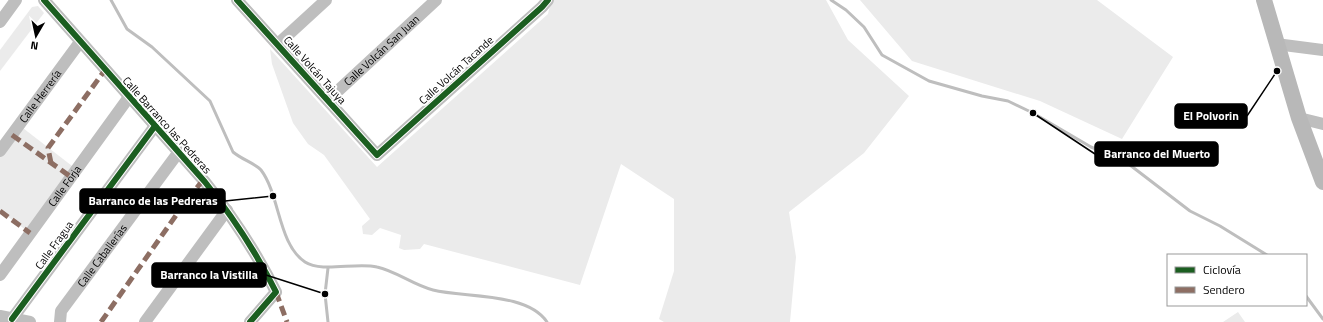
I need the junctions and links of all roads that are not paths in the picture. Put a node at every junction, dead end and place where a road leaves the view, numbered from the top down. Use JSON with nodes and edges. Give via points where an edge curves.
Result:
{"nodes":[{"id":1,"x":16,"y":0,"type":"edge"},
{"id":2,"x":44,"y":0,"type":"edge"},
{"id":3,"x":238,"y":0,"type":"edge"},
{"id":4,"x":326,"y":0,"type":"edge"},
{"id":5,"x":436,"y":0,"type":"edge"},
{"id":6,"x":548,"y":0,"type":"edge"},
{"id":7,"x":1264,"y":0,"type":"edge"},
{"id":8,"x":0,"y":22,"type":"edge"},
{"id":9,"x":80,"y":42,"type":"junction"},
{"id":10,"x":278,"y":44,"type":"junction"},
{"id":11,"x":1276,"y":44,"type":"junction"},
{"id":12,"x":1323,"y":50,"type":"edge"},
{"id":13,"x":129,"y":97,"type":"junction"},
{"id":14,"x":328,"y":100,"type":"junction"},
{"id":15,"x":1299,"y":118,"type":"junction"},
{"id":16,"x":1323,"y":124,"type":"edge"},
{"id":17,"x":155,"y":126,"type":"junction"},
{"id":18,"x":0,"y":151,"type":"edge"},
{"id":19,"x":178,"y":153,"type":"junction"},
{"id":20,"x":377,"y":155,"type":"joint"},
{"id":21,"x":1323,"y":182,"type":"edge"},
{"id":22,"x":227,"y":210,"type":"junction"},
{"id":23,"x":0,"y":275,"type":"edge"},
{"id":24,"x":0,"y":316,"type":"edge"},
{"id":25,"x":12,"y":318,"type":"junction"},
{"id":26,"x":30,"y":322,"type":"edge"},
{"id":27,"x":60,"y":322,"type":"edge"},
{"id":28,"x":145,"y":322,"type":"edge"},
{"id":29,"x":250,"y":322,"type":"edge"}],
"edges":[{"from":1,"to":8,"type":"street"},
{"from":2,"to":9,"type":"street","name":"Calle Barranco las Pedreras"},
{"from":3,"to":10,"type":"street","name":"Calle Volcán Tajuya"},
{"from":4,"to":10,"type":"street"},
{"from":5,"to":14,"type":"street","name":"Calle Volcán San Juan"},
{"from":6,"to":20,"type":"street","name":"Calle Volcán Tacande"},
{"from":7,"to":11,"type":"main road"},
{"from":9,"to":13,"type":"street","name":"Calle Barranco las Pedreras"},
{"from":9,"to":18,"type":"street","name":"Calle Herrería"},
{"from":10,"to":14,"type":"street","name":"Calle Volcán Tajuya"},
{"from":11,"to":12,"type":"street"},
{"from":11,"to":15,"type":"main road"},
{"from":13,"to":17,"type":"street","name":"Calle Barranco las Pedreras"},
{"from":13,"to":23,"type":"street","name":"Calle Forja"},
{"from":14,"to":20,"type":"street","name":"Calle Volcán Tajuya"},
{"from":15,"to":16,"type":"street"},
{"from":15,"to":21,"type":"main road"},
{"from":17,"to":19,"type":"street","name":"Calle Barranco las Pedreras"},
{"from":17,"to":25,"type":"street","name":"Calle Fragua"},
{"from":19,"to":22,"type":"street","name":"Calle Barranco las Pedreras"},
{"from":19,"to":27,"type":"street","name":"Calle Caballerías","via":[[61,311]]},
{"from":22,"to":28,"type":"street"},
{"from":22,"to":29,"type":"street","name":"Calle Barranco las Pedreras","via":[[256,252],[276,292]]},
{"from":24,"to":25,"type":"street"},
{"from":25,"to":26,"type":"street"}]}
